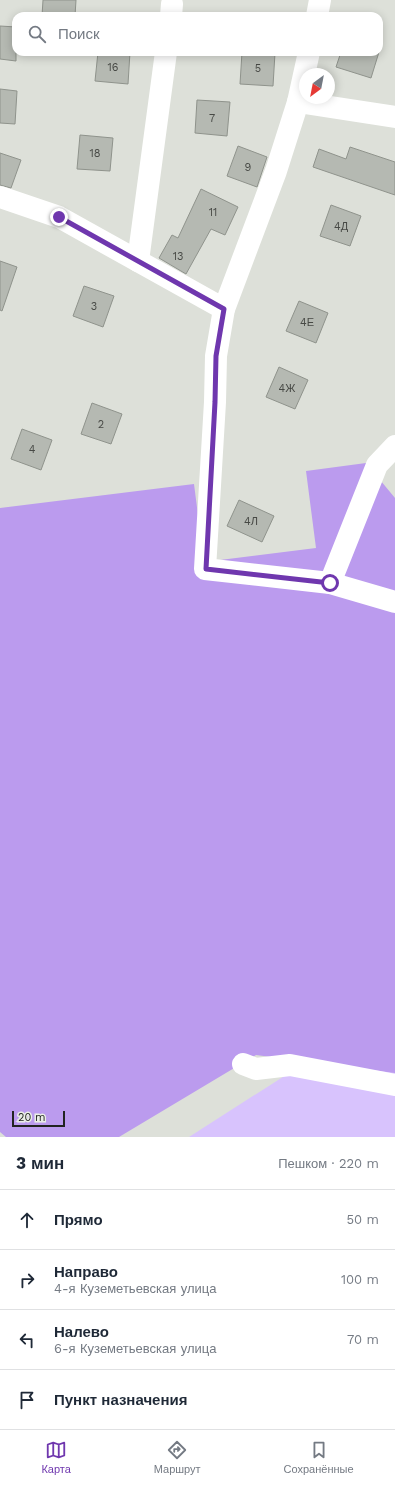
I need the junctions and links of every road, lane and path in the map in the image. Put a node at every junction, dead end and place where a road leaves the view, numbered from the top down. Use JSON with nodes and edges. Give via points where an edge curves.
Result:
{"nodes":[{"id":1,"x":320,"y":0,"type":"edge"},
{"id":2,"x":318,"y":12,"type":"edge"},
{"id":3,"x":165,"y":56,"type":"edge"},
{"id":4,"x":309,"y":56,"type":"edge"},
{"id":5,"x":298,"y":102,"type":"junction"},
{"id":6,"x":395,"y":117,"type":"edge"},
{"id":7,"x":0,"y":197,"type":"edge"},
{"id":8,"x":138,"y":261,"type":"junction"},
{"id":9,"x":224,"y":309,"type":"junction"},
{"id":10,"x":395,"y":446,"type":"edge"},
{"id":11,"x":330,"y":583,"type":"junction"},
{"id":12,"x":395,"y":602,"type":"edge"},
{"id":13,"x":243,"y":1064,"type":"dead end"},
{"id":14,"x":395,"y":1085,"type":"edge"}],
"edges":[{"from":1,"to":2,"type":"street"},
{"from":3,"to":8,"type":"street"},
{"from":4,"to":5,"type":"street"},
{"from":5,"to":6,"type":"street"},
{"from":5,"to":9,"type":"street","via":[[276,172]]},
{"from":7,"to":8,"type":"street","via":[[59,217]]},
{"from":8,"to":9,"type":"street"},
{"from":9,"to":11,"type":"street","via":[[216,356],[206,569]]},
{"from":10,"to":11,"type":"street","via":[[377,465]]},
{"from":11,"to":12,"type":"street"},
{"from":13,"to":14,"type":"street","via":[[256,1069],[290,1065]]}]}
